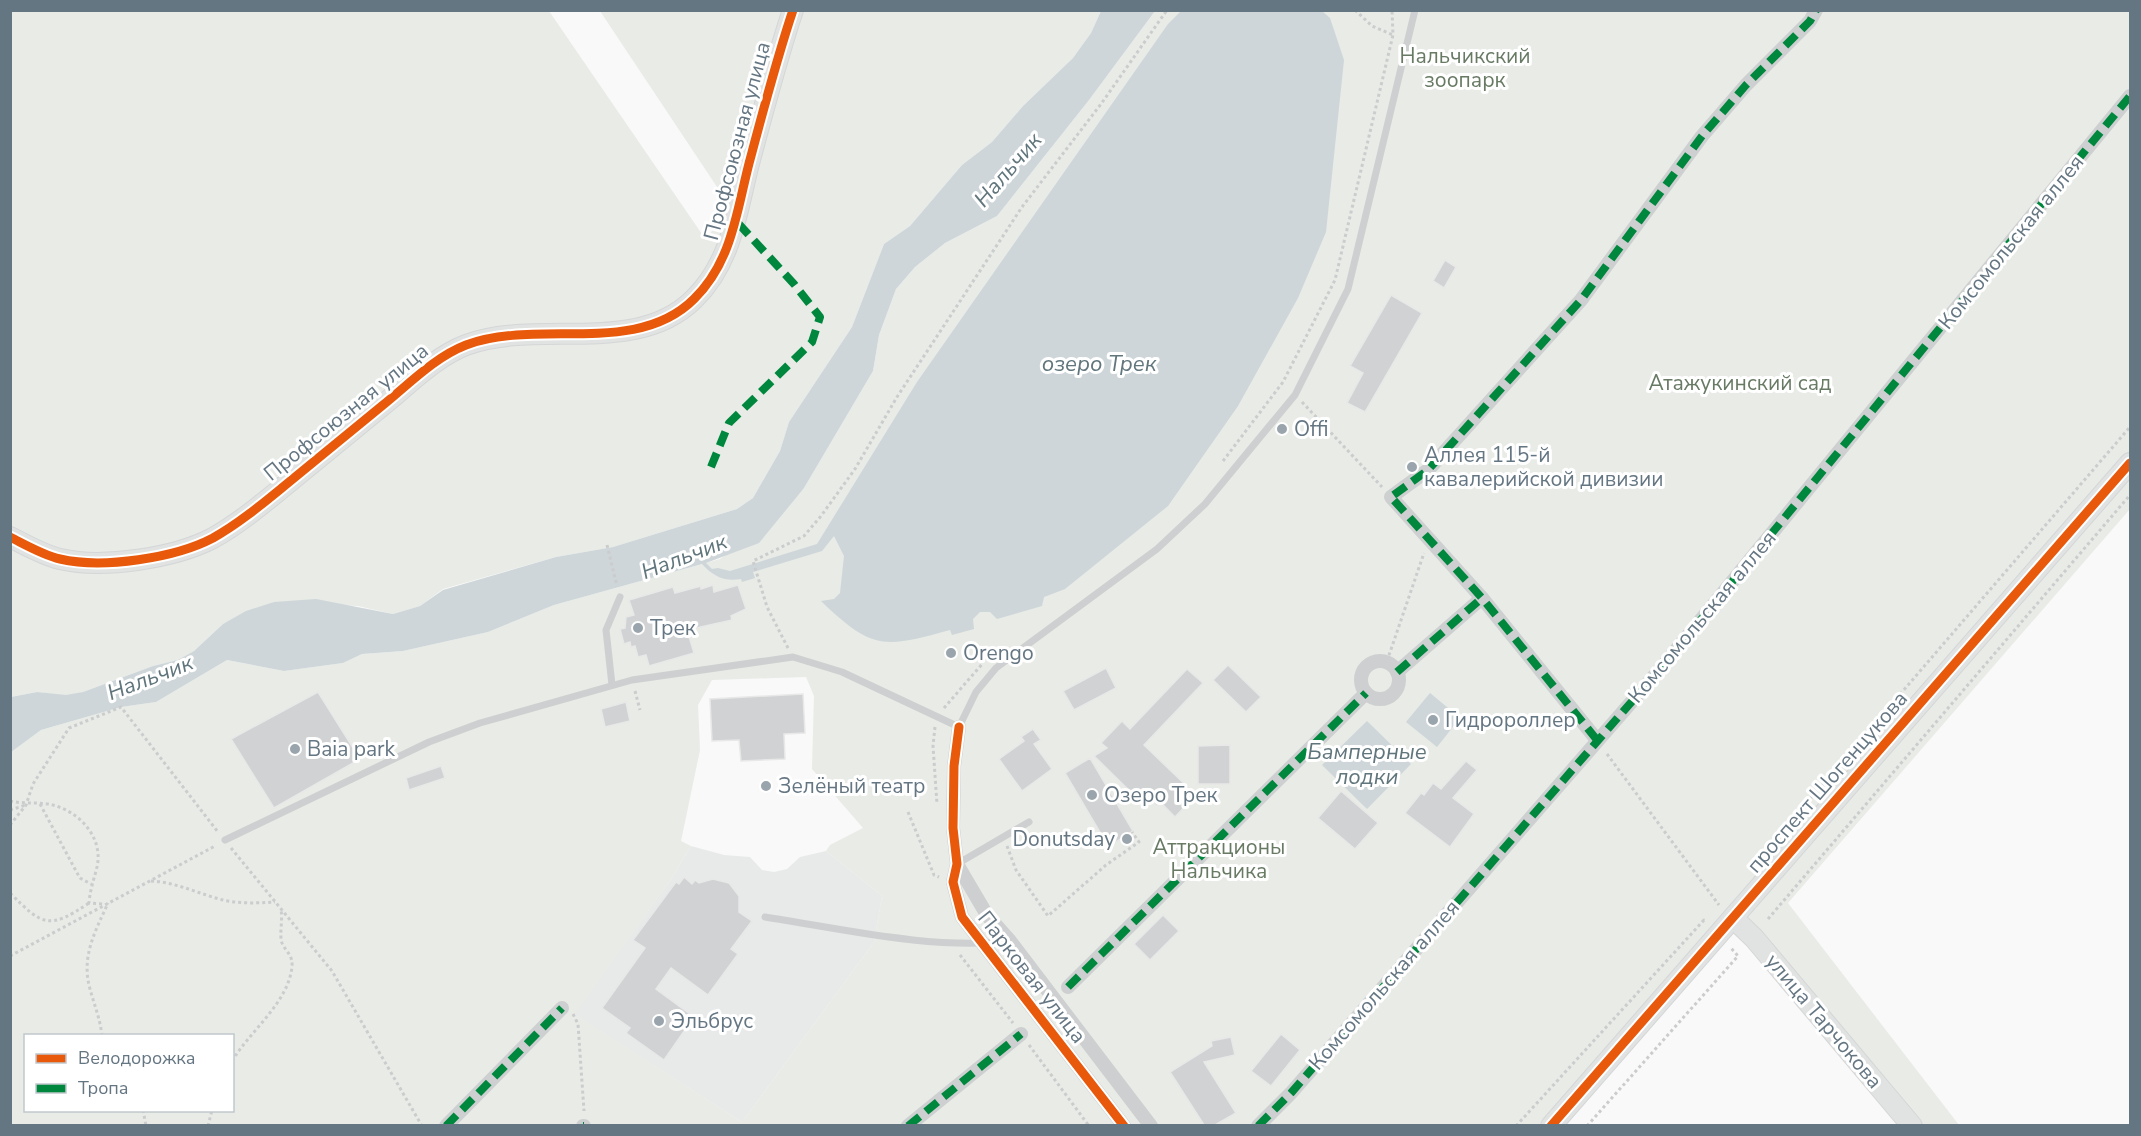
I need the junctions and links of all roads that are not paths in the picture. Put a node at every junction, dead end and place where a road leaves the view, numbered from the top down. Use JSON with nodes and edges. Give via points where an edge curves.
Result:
{"nodes":[{"id":1,"x":793,"y":10,"type":"edge"},
{"id":2,"x":1415,"y":10,"type":"edge"},
{"id":3,"x":1816,"y":10,"type":"edge"},
{"id":4,"x":2130,"y":96,"type":"edge"},
{"id":5,"x":2130,"y":463,"type":"edge"},
{"id":6,"x":10,"y":537,"type":"edge"},
{"id":7,"x":620,"y":597,"type":"road end"},
{"id":8,"x":1482,"y":598,"type":"junction"},
{"id":9,"x":1392,"y":667,"type":"junction"},
{"id":10,"x":612,"y":685,"type":"junction"},
{"id":11,"x":1366,"y":693,"type":"junction"},
{"id":12,"x":959,"y":727,"type":"junction"},
{"id":13,"x":1596,"y":740,"type":"junction"},
{"id":14,"x":1029,"y":822,"type":"dead end"},
{"id":15,"x":225,"y":840,"type":"road end"},
{"id":16,"x":957,"y":864,"type":"junction"},
{"id":17,"x":1726,"y":911,"type":"junction"},
{"id":18,"x":765,"y":917,"type":"dead end"},
{"id":19,"x":1010,"y":941,"type":"junction"},
{"id":20,"x":982,"y":944,"type":"junction"},
{"id":21,"x":1068,"y":987,"type":"dead end"},
{"id":22,"x":562,"y":1008,"type":"road end"},
{"id":23,"x":1021,"y":1034,"type":"road end"},
{"id":24,"x":446,"y":1125,"type":"edge"},
{"id":25,"x":908,"y":1125,"type":"edge"},
{"id":26,"x":1124,"y":1125,"type":"edge"},
{"id":27,"x":1151,"y":1125,"type":"edge"},
{"id":28,"x":1258,"y":1125,"type":"edge"},
{"id":29,"x":1551,"y":1125,"type":"edge"},
{"id":30,"x":1912,"y":1125,"type":"edge"}],
"edges":[{"from":1,"to":6,"type":"street","name":"Профсоюзная улица","via":[[726,252],[703,288],[684,307],[654,324],[625,331],[543,333],[466,345],[430,366],[252,512],[190,548],[124,560],[86,561],[60,559]]},
{"from":2,"to":12,"type":"lane","via":[[1348,289],[1295,395],[1205,504],[1165,541],[996,668],[976,692]]},
{"from":3,"to":8,"type":"street","via":[[1702,136],[1581,300],[1428,470],[1391,497]]},
{"from":4,"to":13,"type":"street","name":"Комсомольская аллея","via":[[1668,660]]},
{"from":5,"to":17,"type":"street","name":"проспект Шогенцукова"},
{"from":7,"to":10,"type":"lane","via":[[606,630]]},
{"from":8,"to":9,"type":"street"},
{"from":8,"to":13,"type":"street"},
{"from":9,"to":11,"type":"street","via":[[1371,662],[1360,683]]},
{"from":9,"to":11,"type":"street","via":[[1398,685],[1390,696],[1378,699]]},
{"from":10,"to":12,"type":"lane","via":[[793,657],[842,672]]},
{"from":10,"to":15,"type":"lane","via":[[429,742]]},
{"from":11,"to":21,"type":"street"},
{"from":12,"to":16,"type":"street","name":"Парковая улица","via":[[953,828]]},
{"from":13,"to":28,"type":"street","name":"Комсомольская аллея"},
{"from":14,"to":16,"type":"lane"},
{"from":16,"to":19,"type":"street","name":"Парковая улица","via":[[987,915]]},
{"from":16,"to":20,"type":"street","name":"Парковая улица","via":[[954,882],[962,917]]},
{"from":17,"to":29,"type":"street","name":"проспект Шогенцукова"},
{"from":17,"to":30,"type":"street","name":"улица Тарчокова","via":[[1754,938]]},
{"from":18,"to":20,"type":"lane","via":[[916,939]]},
{"from":19,"to":20,"type":"lane"},
{"from":19,"to":27,"type":"street","name":"Парковая улица"},
{"from":20,"to":26,"type":"street","name":"Парковая улица"},
{"from":22,"to":24,"type":"street"},
{"from":23,"to":25,"type":"street"}]}
